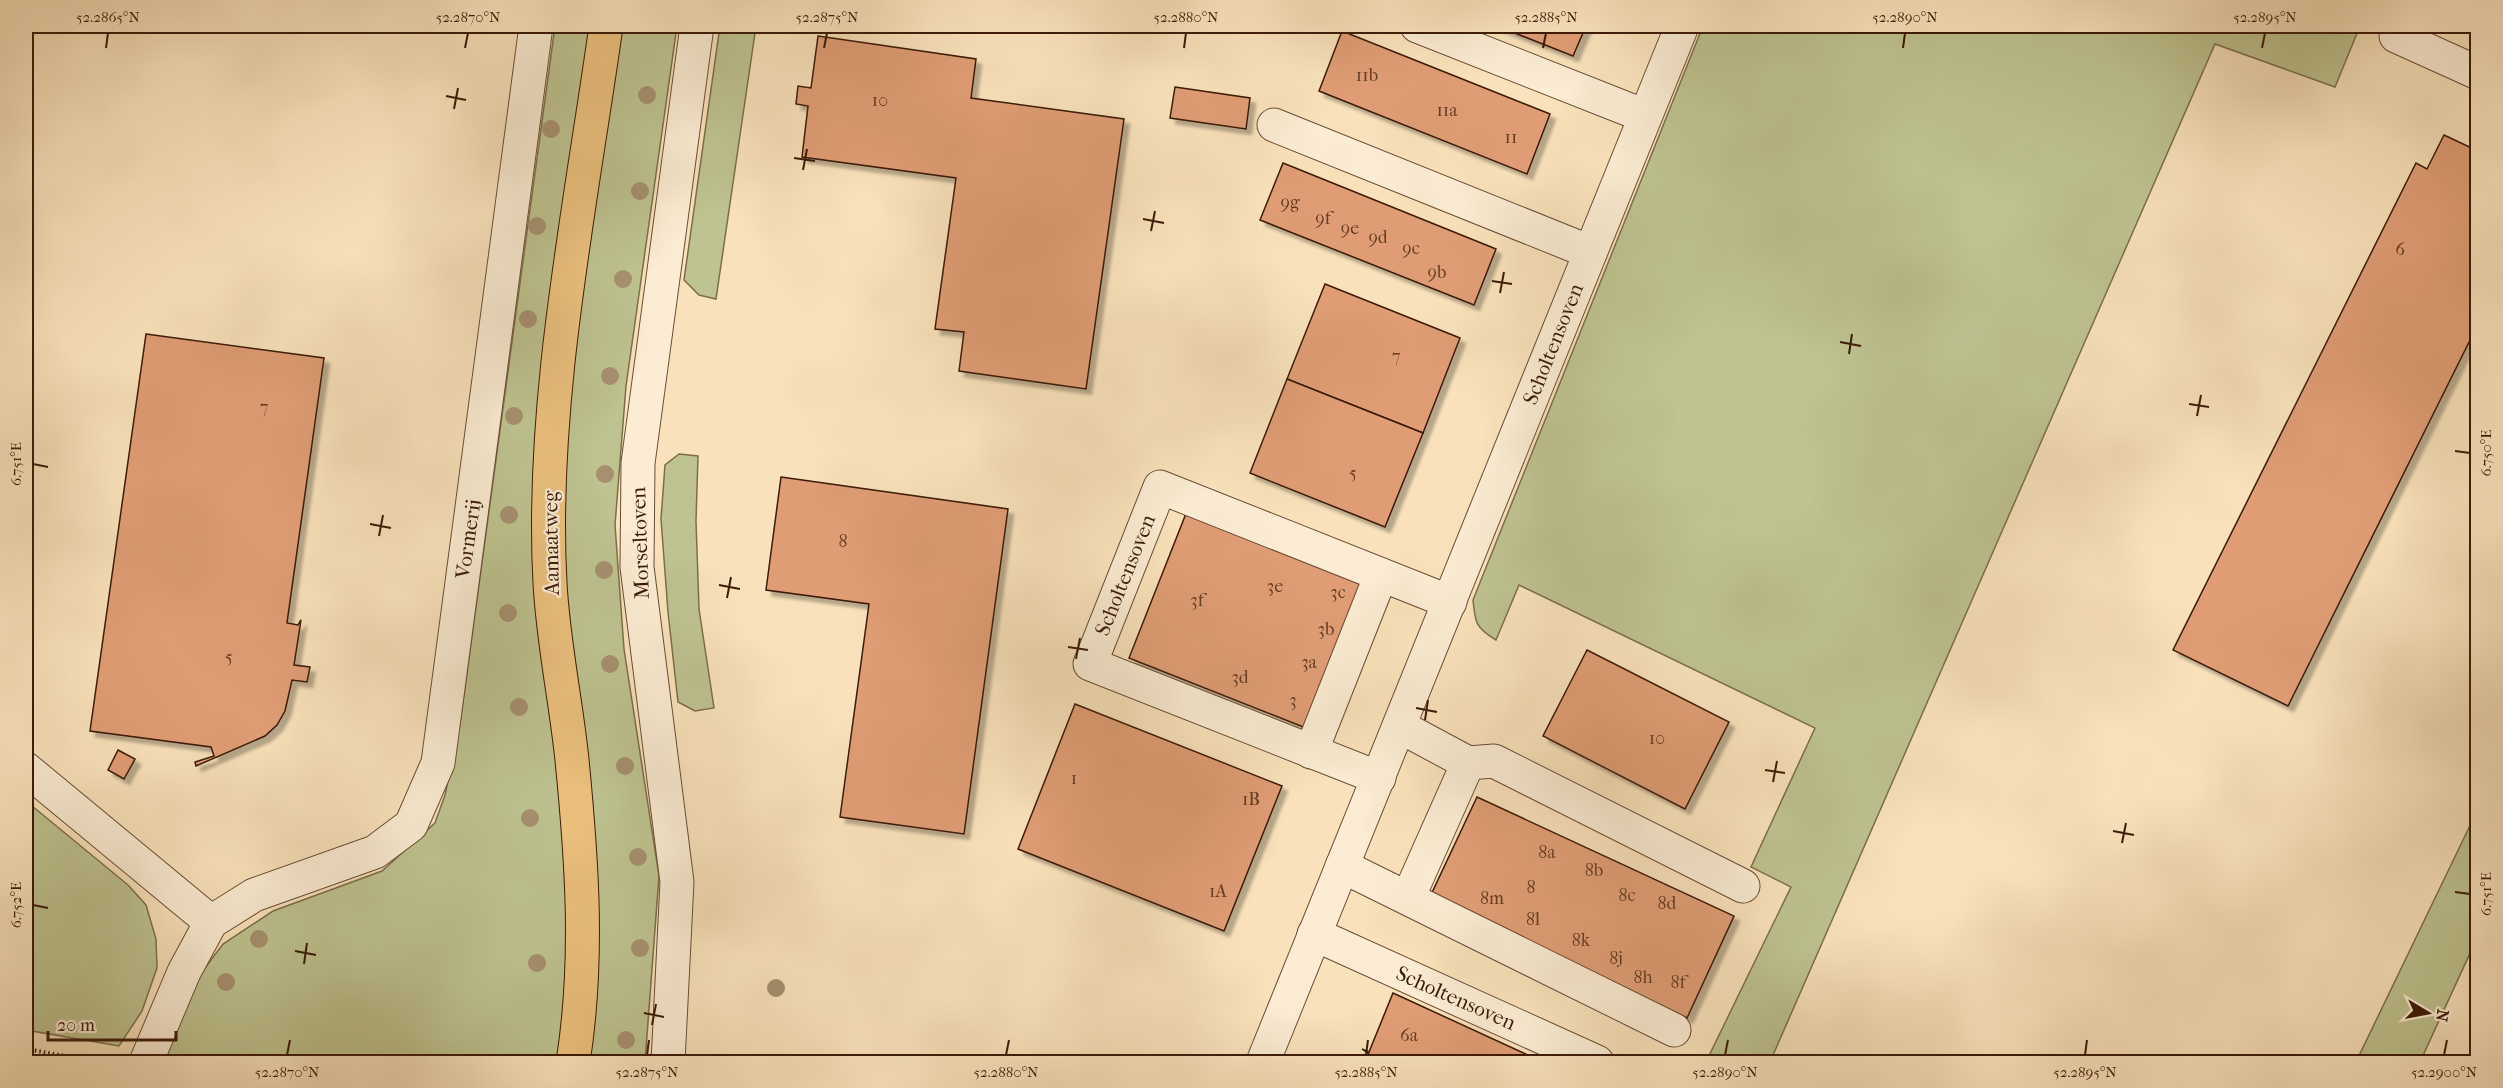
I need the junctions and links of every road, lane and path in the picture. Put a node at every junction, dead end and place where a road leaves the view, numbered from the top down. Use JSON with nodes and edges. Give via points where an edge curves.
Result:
{"nodes":[{"id":1,"x":536,"y":26,"type":"edge"},
{"id":2,"x":606,"y":26,"type":"edge"},
{"id":3,"x":697,"y":26,"type":"edge"},
{"id":4,"x":1418,"y":26,"type":"edge"},
{"id":5,"x":1682,"y":26,"type":"edge"},
{"id":6,"x":2396,"y":36,"type":"dead end"},
{"id":7,"x":2478,"y":73,"type":"edge"},
{"id":8,"x":1645,"y":116,"type":"junction"},
{"id":9,"x":1274,"y":125,"type":"dead end"},
{"id":10,"x":1590,"y":252,"type":"junction"},
{"id":11,"x":1381,"y":575,"type":"junction"},
{"id":12,"x":1450,"y":602,"type":"junction"},
{"id":13,"x":1399,"y":726,"type":"junction"},
{"id":14,"x":1311,"y":752,"type":"junction"},
{"id":15,"x":1468,"y":763,"type":"junction"},
{"id":16,"x":26,"y":769,"type":"edge"},
{"id":17,"x":1378,"y":778,"type":"junction"},
{"id":18,"x":1342,"y":866,"type":"junction"},
{"id":19,"x":1743,"y":886,"type":"dead end"},
{"id":20,"x":1408,"y":898,"type":"junction"},
{"id":21,"x":211,"y":922,"type":"junction"},
{"id":22,"x":1314,"y":934,"type":"junction"},
{"id":23,"x":1674,"y":1030,"type":"dead end"},
{"id":24,"x":26,"y":1049,"type":"edge"},
{"id":25,"x":100,"y":1062,"type":"edge"},
{"id":26,"x":146,"y":1062,"type":"edge"},
{"id":27,"x":573,"y":1062,"type":"edge"},
{"id":28,"x":668,"y":1062,"type":"edge"},
{"id":29,"x":1263,"y":1062,"type":"edge"},
{"id":30,"x":1597,"y":1062,"type":"edge"}],
"edges":[{"from":1,"to":21,"type":"street","name":"Vormerij","via":[[438,763],[411,825],[375,852],[254,895]]},
{"from":2,"to":27,"type":"main road","name":"Aamaatweg","via":[[561,341],[550,479],[550,583],[572,760],[583,892],[581,1004]]},
{"from":3,"to":28,"type":"street","name":"Morseltoven","via":[[638,464],[637,567],[676,882]]},
{"from":4,"to":8,"type":"street"},
{"from":5,"to":8,"type":"street","name":"Scholtensoven"},
{"from":6,"to":7,"type":"street"},
{"from":8,"to":10,"type":"street","name":"Scholtensoven"},
{"from":9,"to":10,"type":"street"},
{"from":10,"to":12,"type":"street","name":"Scholtensoven"},
{"from":11,"to":12,"type":"street","name":"Scholtensoven"},
{"from":11,"to":14,"type":"street"},
{"from":11,"to":14,"type":"street","name":"Scholtensoven","via":[[1160,487],[1116,597],[1090,663]]},
{"from":12,"to":13,"type":"street","name":"Scholtensoven"},
{"from":13,"to":15,"type":"street"},
{"from":13,"to":17,"type":"street","name":"Scholtensoven"},
{"from":14,"to":17,"type":"street","name":"Scholtensoven"},
{"from":15,"to":19,"type":"street","via":[[1494,761]]},
{"from":15,"to":20,"type":"street"},
{"from":16,"to":21,"type":"street"},
{"from":17,"to":18,"type":"street","name":"Scholtensoven"},
{"from":18,"to":20,"type":"street"},
{"from":18,"to":22,"type":"street","name":"Scholtensoven"},
{"from":20,"to":23,"type":"street"},
{"from":21,"to":26,"type":"street","name":"Vormerij","via":[[184,972]]},
{"from":22,"to":29,"type":"street","name":"Scholtensoven"},
{"from":22,"to":30,"type":"street","name":"Scholtensoven"},
{"from":24,"to":25,"type":"path"}]}
